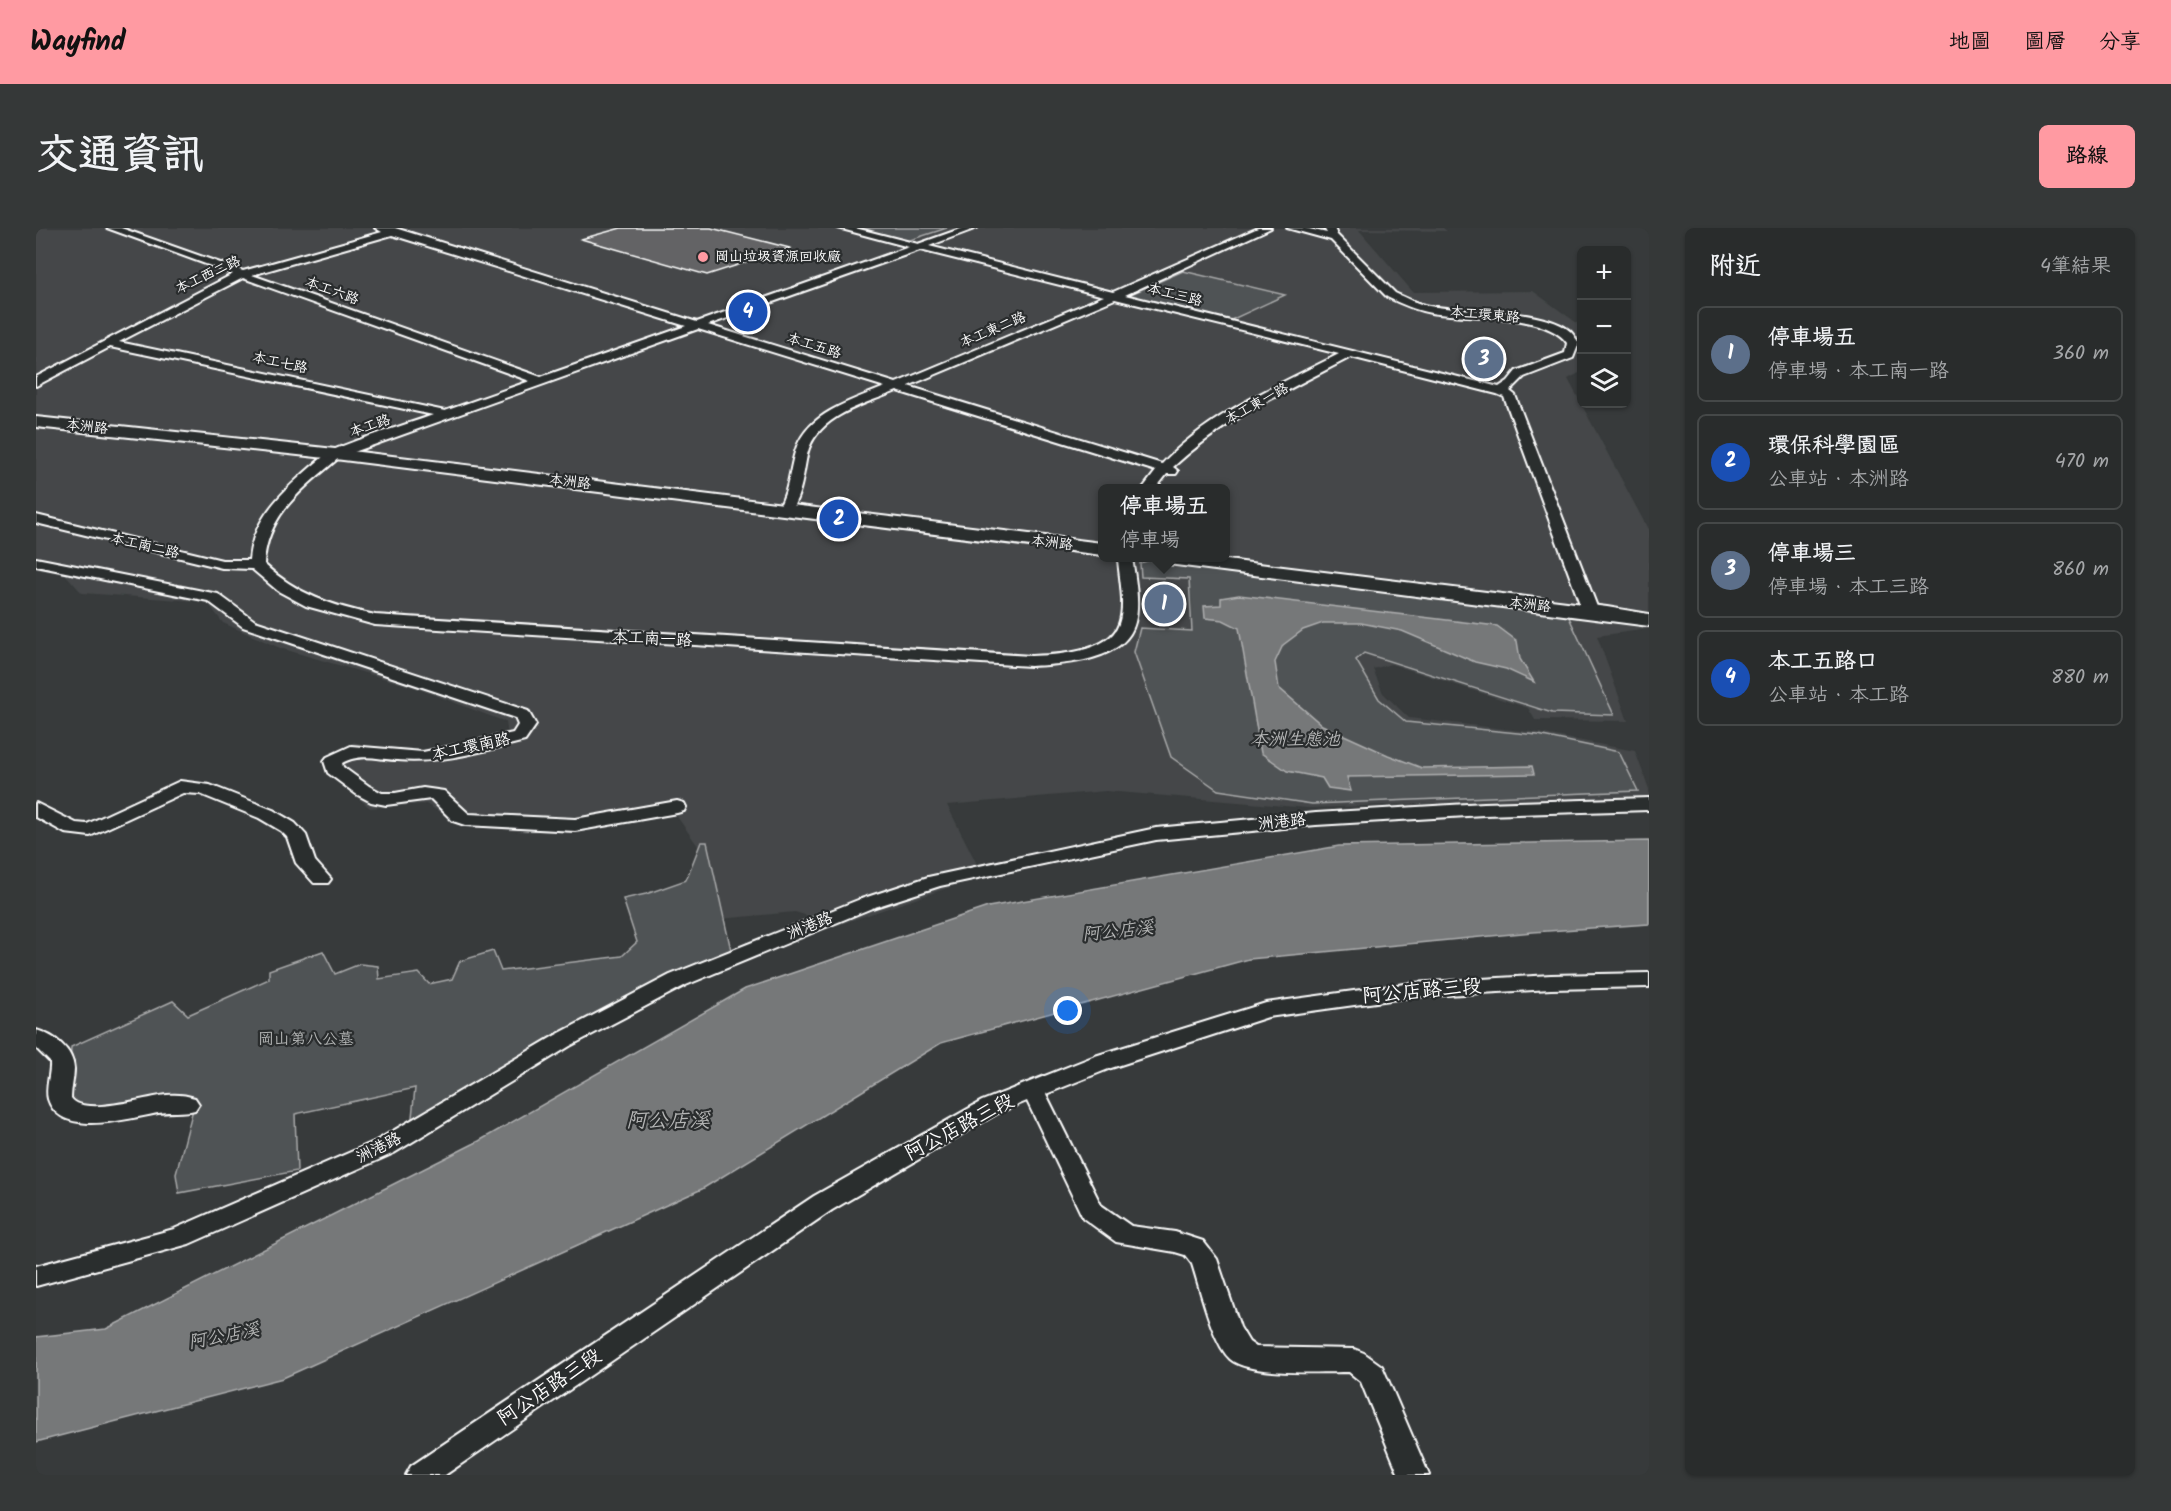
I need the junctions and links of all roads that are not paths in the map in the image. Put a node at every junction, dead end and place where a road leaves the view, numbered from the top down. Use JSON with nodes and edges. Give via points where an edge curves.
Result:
{"nodes":[{"id":1,"x":112,"y":228,"type":"edge"},
{"id":2,"x":123,"y":228,"type":"edge"},
{"id":3,"x":380,"y":228,"type":"edge"},
{"id":4,"x":843,"y":228,"type":"edge"},
{"id":5,"x":955,"y":228,"type":"edge"},
{"id":6,"x":972,"y":228,"type":"edge"},
{"id":7,"x":1266,"y":228,"type":"edge"},
{"id":8,"x":1292,"y":228,"type":"edge"},
{"id":9,"x":398,"y":229,"type":"edge"},
{"id":10,"x":1332,"y":233,"type":"edge"},
{"id":11,"x":913,"y":245,"type":"junction"},
{"id":12,"x":246,"y":274,"type":"junction"},
{"id":13,"x":1114,"y":295,"type":"junction"},
{"id":14,"x":696,"y":323,"type":"junction"},
{"id":15,"x":108,"y":343,"type":"junction"},
{"id":16,"x":1350,"y":353,"type":"junction"},
{"id":17,"x":541,"y":378,"type":"junction"},
{"id":18,"x":36,"y":382,"type":"edge"},
{"id":19,"x":901,"y":385,"type":"junction"},
{"id":20,"x":1501,"y":391,"type":"junction"},
{"id":21,"x":440,"y":413,"type":"junction"},
{"id":22,"x":38,"y":419,"type":"edge"},
{"id":23,"x":339,"y":451,"type":"junction"},
{"id":24,"x":1168,"y":468,"type":"junction"},
{"id":25,"x":1154,"y":484,"type":"edge"},
{"id":26,"x":1160,"y":484,"type":"edge"},
{"id":27,"x":787,"y":506,"type":"junction"},
{"id":28,"x":36,"y":519,"type":"edge"},
{"id":29,"x":1098,"y":543,"type":"edge"},
{"id":30,"x":1098,"y":548,"type":"edge"},
{"id":31,"x":1230,"y":560,"type":"edge"},
{"id":32,"x":36,"y":562,"type":"edge"},
{"id":33,"x":1125,"y":562,"type":"edge"},
{"id":34,"x":1201,"y":562,"type":"edge"},
{"id":35,"x":256,"y":565,"type":"junction"},
{"id":36,"x":1588,"y":609,"type":"junction"},
{"id":37,"x":1649,"y":620,"type":"edge"},
{"id":38,"x":1649,"y":804,"type":"edge"},
{"id":39,"x":677,"y":807,"type":"dead end"},
{"id":40,"x":36,"y":809,"type":"edge"},
{"id":41,"x":321,"y":879,"type":"dead end"},
{"id":42,"x":1649,"y":980,"type":"edge"},
{"id":43,"x":36,"y":1038,"type":"edge"},
{"id":44,"x":1033,"y":1090,"type":"junction"},
{"id":45,"x":187,"y":1104,"type":"dead end"},
{"id":46,"x":36,"y":1276,"type":"edge"},
{"id":47,"x":421,"y":1475,"type":"edge"},
{"id":48,"x":1414,"y":1475,"type":"edge"}],
"edges":[{"from":1,"to":12,"type":"street","name":"本工六路"},
{"from":2,"to":12,"type":"street","name":"本工六路"},
{"from":3,"to":9,"type":"street","name":"本工五路"},
{"from":4,"to":11,"type":"street","name":"本工三路"},
{"from":5,"to":11,"type":"street","name":"本工路"},
{"from":6,"to":11,"type":"street","name":"本工路"},
{"from":7,"to":13,"type":"street","name":"本工東二路"},
{"from":8,"to":10,"type":"street"},
{"from":9,"to":12,"type":"street","name":"本工西二路"},
{"from":9,"to":14,"type":"street","name":"本工五路"},
{"from":10,"to":20,"type":"street","name":"本工環東路","via":[[1400,300],[1431,310],[1538,321],[1572,340],[1569,356],[1525,371]]},
{"from":11,"to":13,"type":"street","name":"本工三路"},
{"from":11,"to":14,"type":"street","name":"本工路"},
{"from":12,"to":15,"type":"street","name":"本工西二路"},
{"from":12,"to":17,"type":"street","name":"本工六路"},
{"from":13,"to":16,"type":"street","name":"本工三路"},
{"from":13,"to":19,"type":"street","name":"本工東二路"},
{"from":14,"to":17,"type":"street","name":"本工路"},
{"from":14,"to":19,"type":"street","name":"本工五路"},
{"from":15,"to":18,"type":"street","name":"本工西二路"},
{"from":15,"to":21,"type":"street","name":"本工七路"},
{"from":16,"to":20,"type":"street","name":"本工三路"},
{"from":16,"to":24,"type":"street","name":"本工東一路","via":[[1235,414],[1192,443]]},
{"from":17,"to":21,"type":"street","name":"本工路"},
{"from":19,"to":24,"type":"street","name":"本工五路"},
{"from":19,"to":27,"type":"street","name":"本工東二路","via":[[816,425],[805,438],[794,495]]},
{"from":20,"to":36,"type":"street"},
{"from":21,"to":23,"type":"street","name":"本工路"},
{"from":22,"to":23,"type":"main road","name":"本洲路"},
{"from":23,"to":27,"type":"main road","name":"本洲路"},
{"from":23,"to":35,"type":"street","via":[[288,496],[265,523],[255,551]]},
{"from":24,"to":25,"type":"street","name":"本工東一路"},
{"from":24,"to":26,"type":"street","name":"本工東一路"},
{"from":27,"to":29,"type":"main road","name":"本洲路"},
{"from":27,"to":30,"type":"main road","name":"本洲路"},
{"from":28,"to":35,"type":"street","name":"本工南二路","via":[[222,564]]},
{"from":31,"to":36,"type":"main road","name":"本洲路"},
{"from":32,"to":39,"type":"street","name":"本工環南路","via":[[213,597],[249,624],[522,715],[527,725],[519,736],[483,746],[423,757],[351,751],[333,761],[334,769],[371,796],[392,800],[434,794],[465,819],[563,825]]},
{"from":33,"to":35,"type":"street","name":"本工南一路","via":[[1127,624],[1119,637],[1089,653],[1031,661],[375,620],[313,604],[284,590]]},
{"from":34,"to":36,"type":"main road","name":"本洲路"},
{"from":36,"to":37,"type":"main road","name":"本洲路"},
{"from":38,"to":46,"type":"street","name":"洲港路","via":[[1316,819],[1156,834],[935,881],[865,904],[678,980],[562,1041],[386,1147],[180,1238]]},
{"from":40,"to":41,"type":"street","via":[[72,829],[90,830],[180,787],[202,789],[288,827],[296,835],[306,863]]},
{"from":42,"to":44,"type":"street","name":"阿公店路三段","via":[[1412,990],[1266,1010],[1103,1062]]},
{"from":43,"to":45,"type":"street","via":[[58,1052],[63,1062],[59,1099],[75,1114],[90,1116],[166,1103]]},
{"from":44,"to":47,"type":"street","name":"阿公店路三段","via":[[990,1107],[823,1203]]},
{"from":44,"to":48,"type":"street","via":[[1092,1211],[1125,1235],[1194,1248],[1203,1259],[1227,1330],[1239,1350],[1252,1358],[1354,1361],[1372,1374]]}]}
